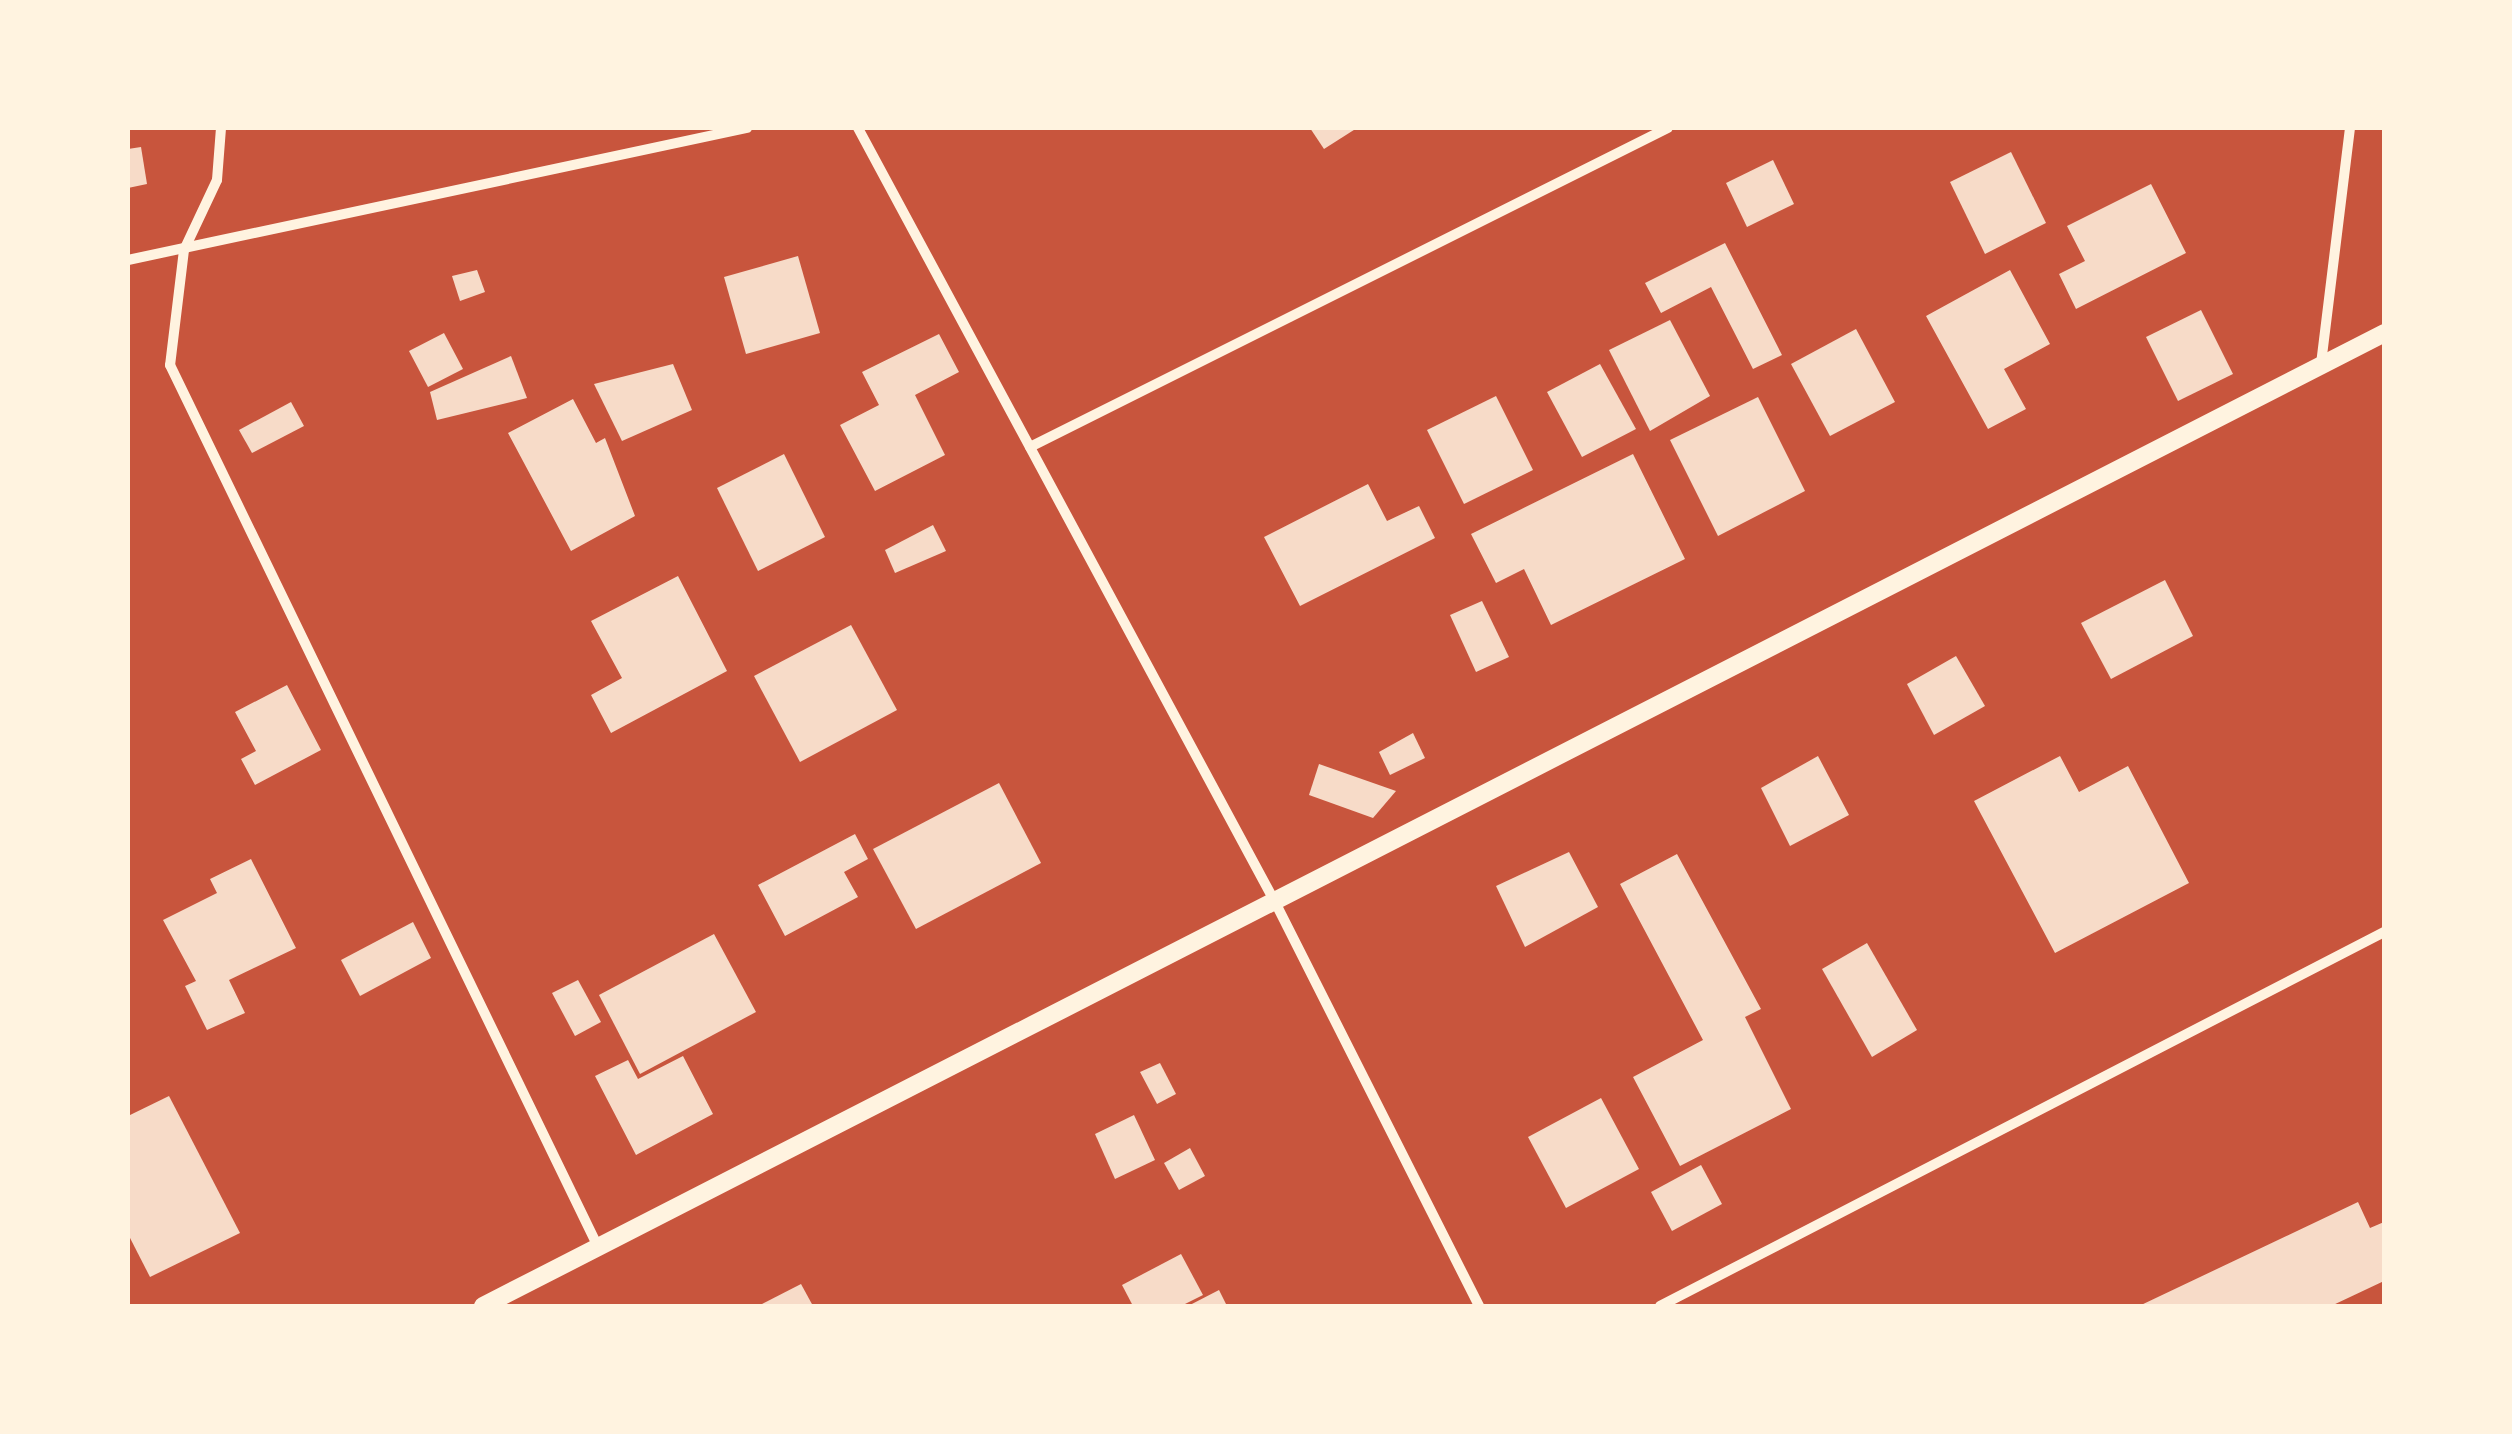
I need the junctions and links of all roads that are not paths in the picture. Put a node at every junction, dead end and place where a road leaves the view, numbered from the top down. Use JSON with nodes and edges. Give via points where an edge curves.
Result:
{"nodes":[{"id":1,"x":220,"y":128,"type":"edge"},
{"id":2,"x":746,"y":128,"type":"edge"},
{"id":3,"x":858,"y":128,"type":"edge"},
{"id":4,"x":1668,"y":128,"type":"edge"},
{"id":5,"x":2350,"y":128,"type":"edge"},
{"id":6,"x":184,"y":250,"type":"junction"},
{"id":7,"x":128,"y":260,"type":"edge"},
{"id":8,"x":2384,"y":332,"type":"edge"},
{"id":9,"x":2321,"y":365,"type":"junction"},
{"id":10,"x":1030,"y":447,"type":"junction"},
{"id":11,"x":1275,"y":902,"type":"junction"},
{"id":12,"x":2384,"y":932,"type":"edge"},
{"id":13,"x":598,"y":1247,"type":"junction"},
{"id":14,"x":483,"y":1306,"type":"edge"},
{"id":15,"x":1478,"y":1306,"type":"edge"},
{"id":16,"x":1660,"y":1306,"type":"edge"}],
"edges":[{"from":1,"to":6,"type":"street","via":[[217,180]]},
{"from":2,"to":6,"type":"street"},
{"from":3,"to":10,"type":"street"},
{"from":4,"to":10,"type":"street"},
{"from":5,"to":9,"type":"street"},
{"from":6,"to":7,"type":"street"},
{"from":6,"to":13,"type":"street","via":[[170,366]]},
{"from":8,"to":9,"type":"street"},
{"from":9,"to":11,"type":"street"},
{"from":10,"to":11,"type":"street"},
{"from":11,"to":13,"type":"street"},
{"from":11,"to":15,"type":"street"},
{"from":12,"to":16,"type":"street"},
{"from":13,"to":14,"type":"street"}]}
